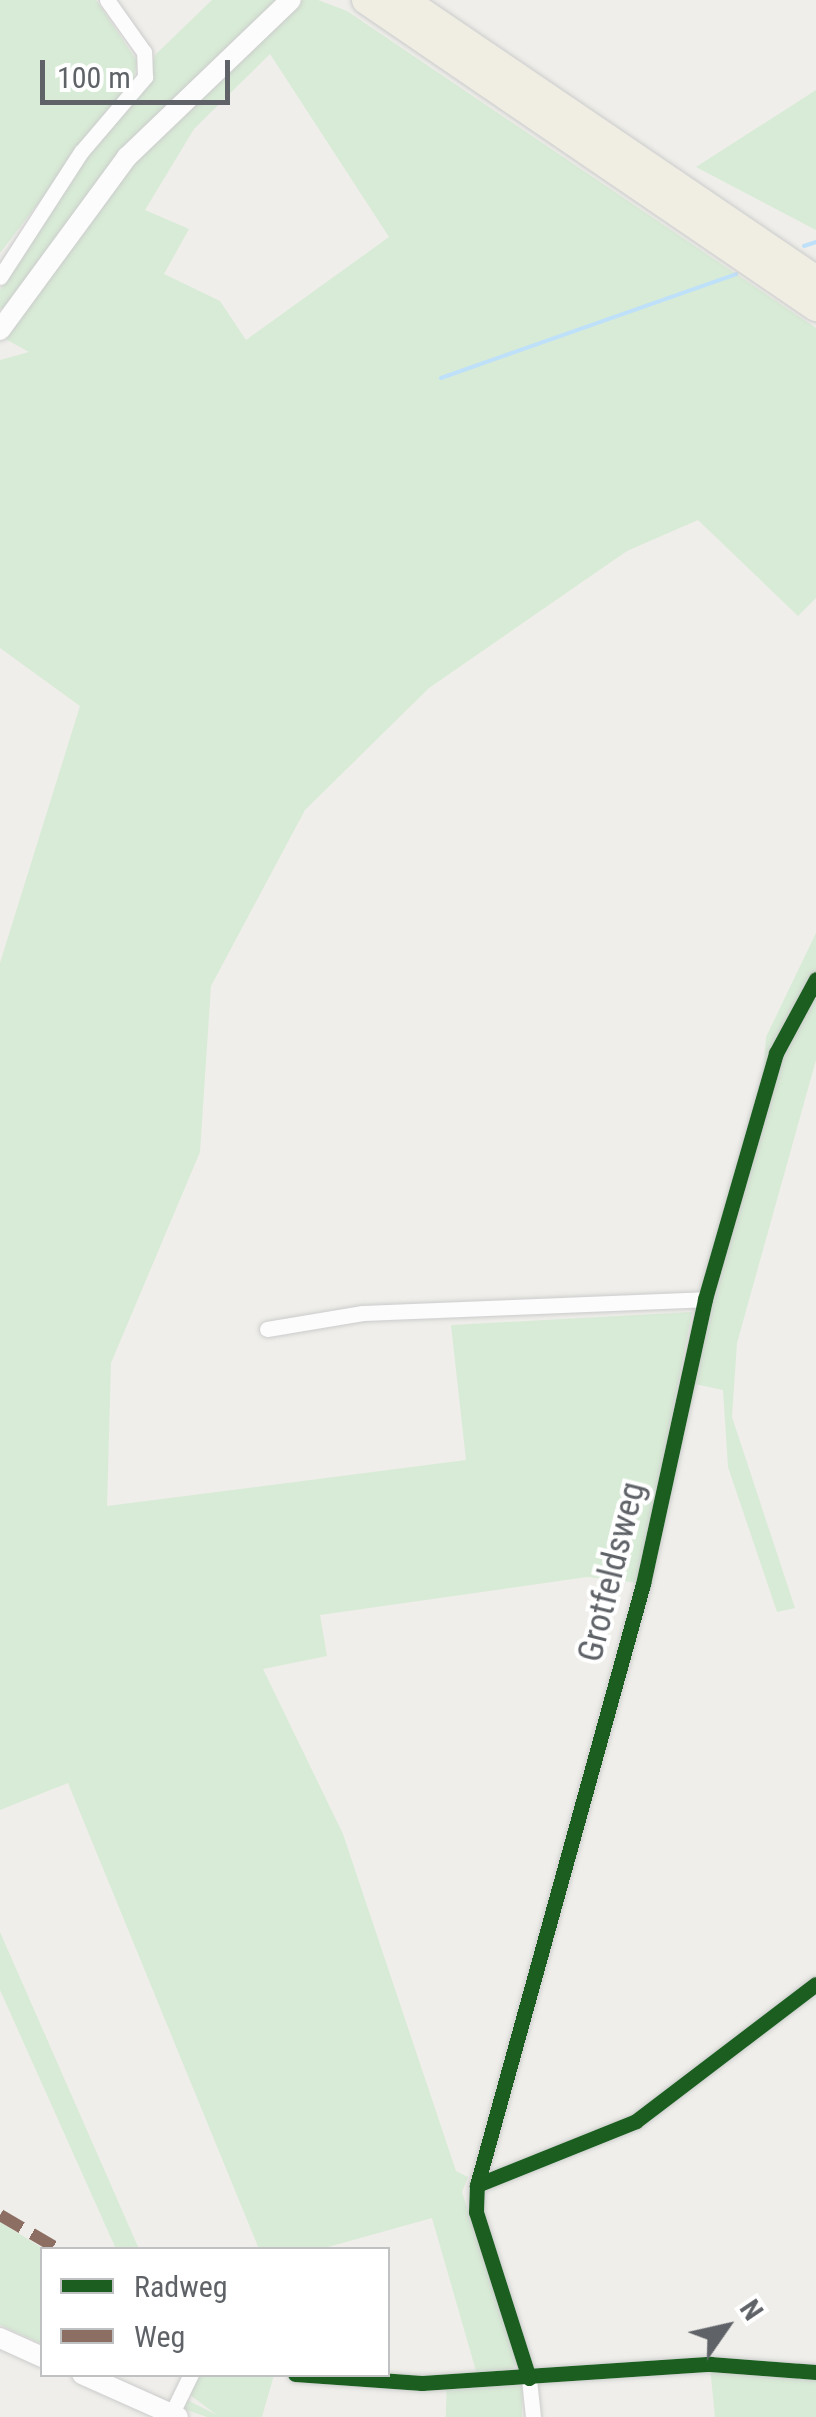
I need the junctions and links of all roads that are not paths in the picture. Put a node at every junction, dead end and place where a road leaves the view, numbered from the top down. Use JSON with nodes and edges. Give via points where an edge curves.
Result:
{"nodes":[{"id":1,"x":107,"y":0,"type":"edge"},
{"id":2,"x":291,"y":0,"type":"edge"},
{"id":3,"x":366,"y":0,"type":"edge"},
{"id":4,"x":404,"y":0,"type":"edge"},
{"id":5,"x":0,"y":277,"type":"edge"},
{"id":6,"x":816,"y":280,"type":"edge"},
{"id":7,"x":816,"y":307,"type":"edge"},
{"id":8,"x":0,"y":330,"type":"edge"},
{"id":9,"x":816,"y":979,"type":"edge"},
{"id":10,"x":705,"y":1300,"type":"junction"},
{"id":11,"x":268,"y":1330,"type":"dead end"},
{"id":12,"x":816,"y":1984,"type":"edge"},
{"id":13,"x":477,"y":2185,"type":"junction"},
{"id":14,"x":0,"y":2338,"type":"edge"},
{"id":15,"x":40,"y":2356,"type":"edge"},
{"id":16,"x":816,"y":2372,"type":"edge"},
{"id":17,"x":88,"y":2377,"type":"edge"},
{"id":18,"x":190,"y":2377,"type":"edge"},
{"id":19,"x":337,"y":2377,"type":"edge"},
{"id":20,"x":529,"y":2378,"type":"junction"},
{"id":21,"x":173,"y":2416,"type":"edge"},
{"id":22,"x":534,"y":2417,"type":"edge"}],
"edges":[{"from":1,"to":5,"type":"street","via":[[144,52],[145,77],[81,152]]},
{"from":2,"to":8,"type":"main road","via":[[127,157]]},
{"from":3,"to":7,"type":"highway"},
{"from":4,"to":6,"type":"highway"},
{"from":9,"to":10,"type":"street","name":"Grotfeldsweg","via":[[776,1052]]},
{"from":10,"to":11,"type":"street","via":[[363,1312]]},
{"from":10,"to":13,"type":"street","name":"Grotfeldsweg","via":[[644,1584]]},
{"from":12,"to":13,"type":"street","via":[[636,2122]]},
{"from":13,"to":20,"type":"street","via":[[476,2212]]},
{"from":14,"to":15,"type":"main road"},
{"from":16,"to":20,"type":"street","via":[[710,2364]]},
{"from":17,"to":21,"type":"main road"},
{"from":18,"to":21,"type":"street"},
{"from":19,"to":20,"type":"street","via":[[422,2383]]},
{"from":20,"to":22,"type":"street"}]}
